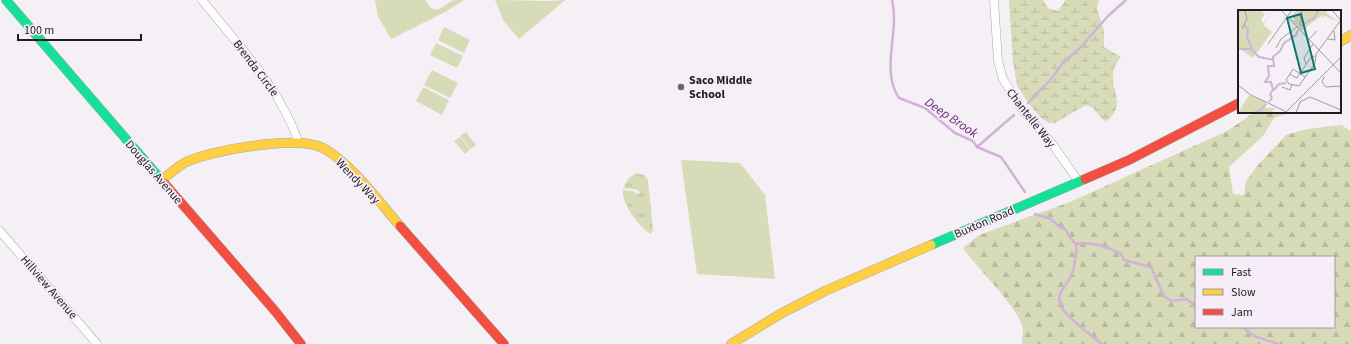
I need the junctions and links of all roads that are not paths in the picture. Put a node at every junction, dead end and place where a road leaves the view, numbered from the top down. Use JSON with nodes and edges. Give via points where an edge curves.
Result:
{"nodes":[{"id":1,"x":6,"y":0,"type":"edge"},
{"id":2,"x":202,"y":0,"type":"edge"},
{"id":3,"x":994,"y":0,"type":"edge"},
{"id":4,"x":1351,"y":35,"type":"edge"},
{"id":5,"x":1341,"y":41,"type":"edge"},
{"id":6,"x":1238,"y":105,"type":"edge"},
{"id":7,"x":299,"y":143,"type":"junction"},
{"id":8,"x":162,"y":180,"type":"junction"},
{"id":9,"x":1079,"y":182,"type":"junction"},
{"id":10,"x":0,"y":231,"type":"edge"},
{"id":11,"x":97,"y":344,"type":"edge"},
{"id":12,"x":301,"y":344,"type":"edge"},
{"id":13,"x":504,"y":344,"type":"edge"},
{"id":14,"x":731,"y":344,"type":"edge"}],
"edges":[{"from":1,"to":8,"type":"street","name":"Douglas Avenue"},
{"from":2,"to":7,"type":"street","name":"Brenda Circle","via":[[267,81],[290,119]]},
{"from":3,"to":9,"type":"street","name":"Chantelle Way","via":[[998,61],[1003,79],[1021,108]]},
{"from":4,"to":5,"type":"street"},
{"from":6,"to":9,"type":"street","name":"Buxton Road","via":[[1164,144]]},
{"from":7,"to":8,"type":"street","name":"Wendy Way","via":[[253,148],[195,160],[179,166]]},
{"from":7,"to":13,"type":"street","name":"Wendy Way","via":[[322,148],[346,166]]},
{"from":8,"to":12,"type":"street","name":"Douglas Avenue","via":[[276,311]]},
{"from":9,"to":14,"type":"street","name":"Buxton Road","via":[[825,291]]},
{"from":10,"to":11,"type":"street","name":"Hillview Avenue"}]}
